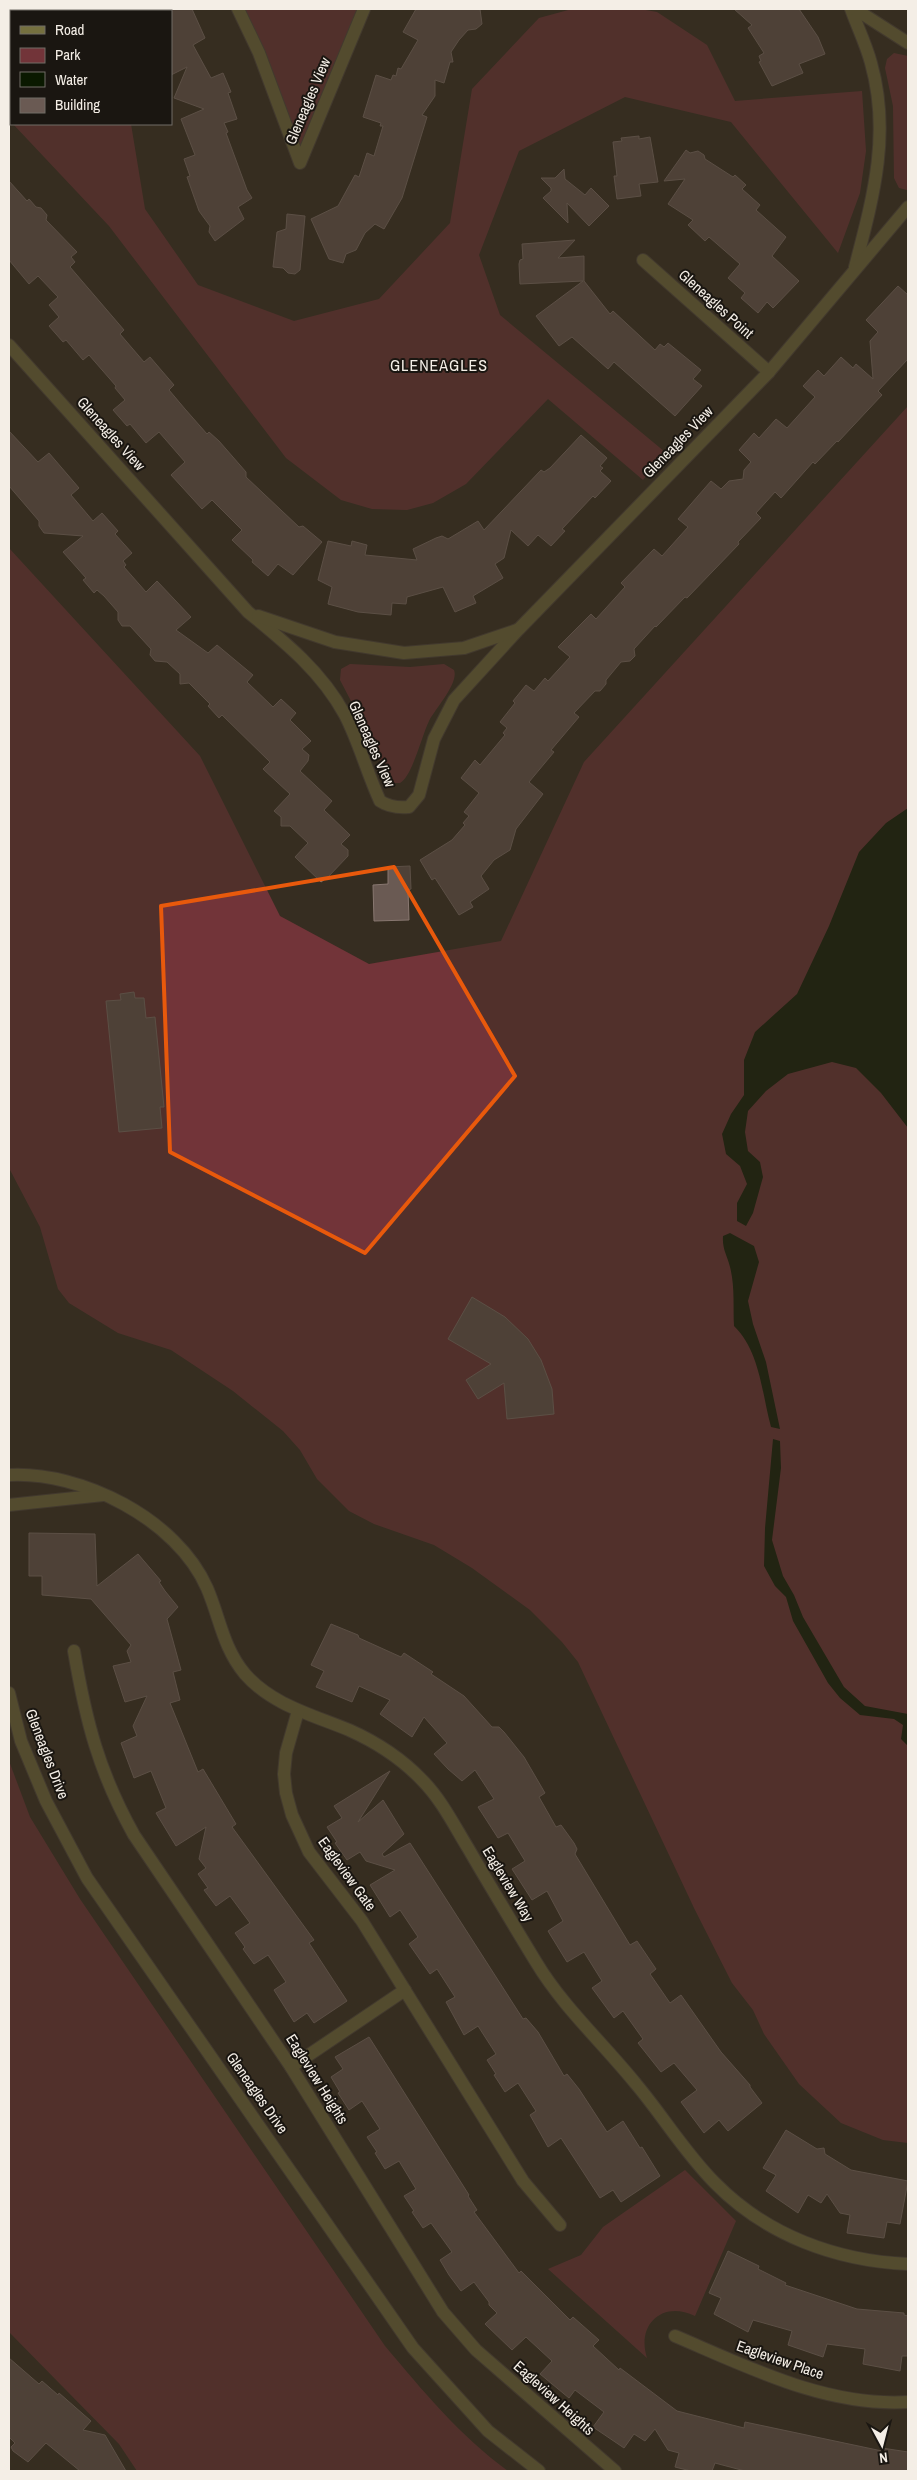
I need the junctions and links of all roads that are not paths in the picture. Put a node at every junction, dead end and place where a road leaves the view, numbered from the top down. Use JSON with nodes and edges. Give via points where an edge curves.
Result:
{"nodes":[{"id":1,"x":238,"y":9,"type":"edge"},
{"id":2,"x":364,"y":9,"type":"edge"},
{"id":3,"x":851,"y":9,"type":"edge"},
{"id":4,"x":855,"y":9,"type":"edge"},
{"id":5,"x":908,"y":43,"type":"edge"},
{"id":6,"x":908,"y":207,"type":"edge"},
{"id":7,"x":643,"y":260,"type":"dead end"},
{"id":8,"x":854,"y":270,"type":"junction"},
{"id":9,"x":9,"y":345,"type":"edge"},
{"id":10,"x":768,"y":372,"type":"junction"},
{"id":11,"x":248,"y":612,"type":"junction"},
{"id":12,"x":518,"y":630,"type":"junction"},
{"id":13,"x":9,"y":1475,"type":"edge"},
{"id":14,"x":103,"y":1495,"type":"junction"},
{"id":15,"x":9,"y":1505,"type":"edge"},
{"id":16,"x":74,"y":1651,"type":"dead end"},
{"id":17,"x":9,"y":1693,"type":"edge"},
{"id":18,"x":298,"y":1711,"type":"junction"},
{"id":19,"x":405,"y":1990,"type":"junction"},
{"id":20,"x":291,"y":2067,"type":"junction"},
{"id":21,"x":560,"y":2225,"type":"dead end"},
{"id":22,"x":908,"y":2264,"type":"edge"},
{"id":23,"x":675,"y":2336,"type":"dead end"},
{"id":24,"x":908,"y":2402,"type":"edge"},
{"id":25,"x":539,"y":2471,"type":"edge"},
{"id":26,"x":615,"y":2471,"type":"edge"}],
"edges":[{"from":1,"to":2,"type":"street","name":"Gleneagles View","via":[[259,53],[300,163]]},
{"from":3,"to":8,"type":"street","name":"Gleneagles View","via":[[871,63],[880,145],[876,186]]},
{"from":4,"to":5,"type":"street"},
{"from":6,"to":8,"type":"street","name":"Gleneagles View"},
{"from":7,"to":10,"type":"street","name":"Gleneagles Point"},
{"from":8,"to":10,"type":"street","name":"Gleneagles View"},
{"from":9,"to":11,"type":"street","name":"Gleneagles View"},
{"from":10,"to":12,"type":"street","name":"Gleneagles View"},
{"from":11,"to":12,"type":"street","name":"Gleneagles View","via":[[335,642],[404,653],[464,648]]},
{"from":11,"to":12,"type":"street","name":"Gleneagles View","via":[[293,648],[321,679],[345,715],[380,801],[400,808],[409,807],[419,795],[434,738],[454,700]]},
{"from":13,"to":14,"type":"street","name":"Eagleview Way","via":[[61,1479]]},
{"from":14,"to":15,"type":"street"},
{"from":14,"to":18,"type":"street","name":"Eagleview Way","via":[[146,1516],[178,1545],[208,1589],[220,1630],[234,1660],[262,1691]]},
{"from":16,"to":20,"type":"street","name":"Eagleview Heights","via":[[84,1712],[94,1748],[119,1809]]},
{"from":17,"to":25,"type":"street","name":"Gleneagles Drive","via":[[22,1741],[46,1801],[87,1878],[413,2348],[488,2431]]},
{"from":18,"to":19,"type":"street","name":"Eagleview Gate","via":[[286,1753],[284,1774],[286,1793],[299,1832],[309,1852],[362,1921]]},
{"from":18,"to":22,"type":"street","name":"Eagleview Way","via":[[376,1744],[421,1778],[454,1825],[546,1979],[637,2084],[715,2183],[750,2213],[818,2249],[855,2258]]},
{"from":19,"to":20,"type":"street"},
{"from":19,"to":21,"type":"street","name":"Eagleview Gate","via":[[523,2181]]},
{"from":20,"to":26,"type":"street","name":"Eagleview Heights","via":[[443,2312],[476,2350]]},
{"from":23,"to":24,"type":"street","name":"Eagleview Place","via":[[801,2387],[854,2399]]}]}
